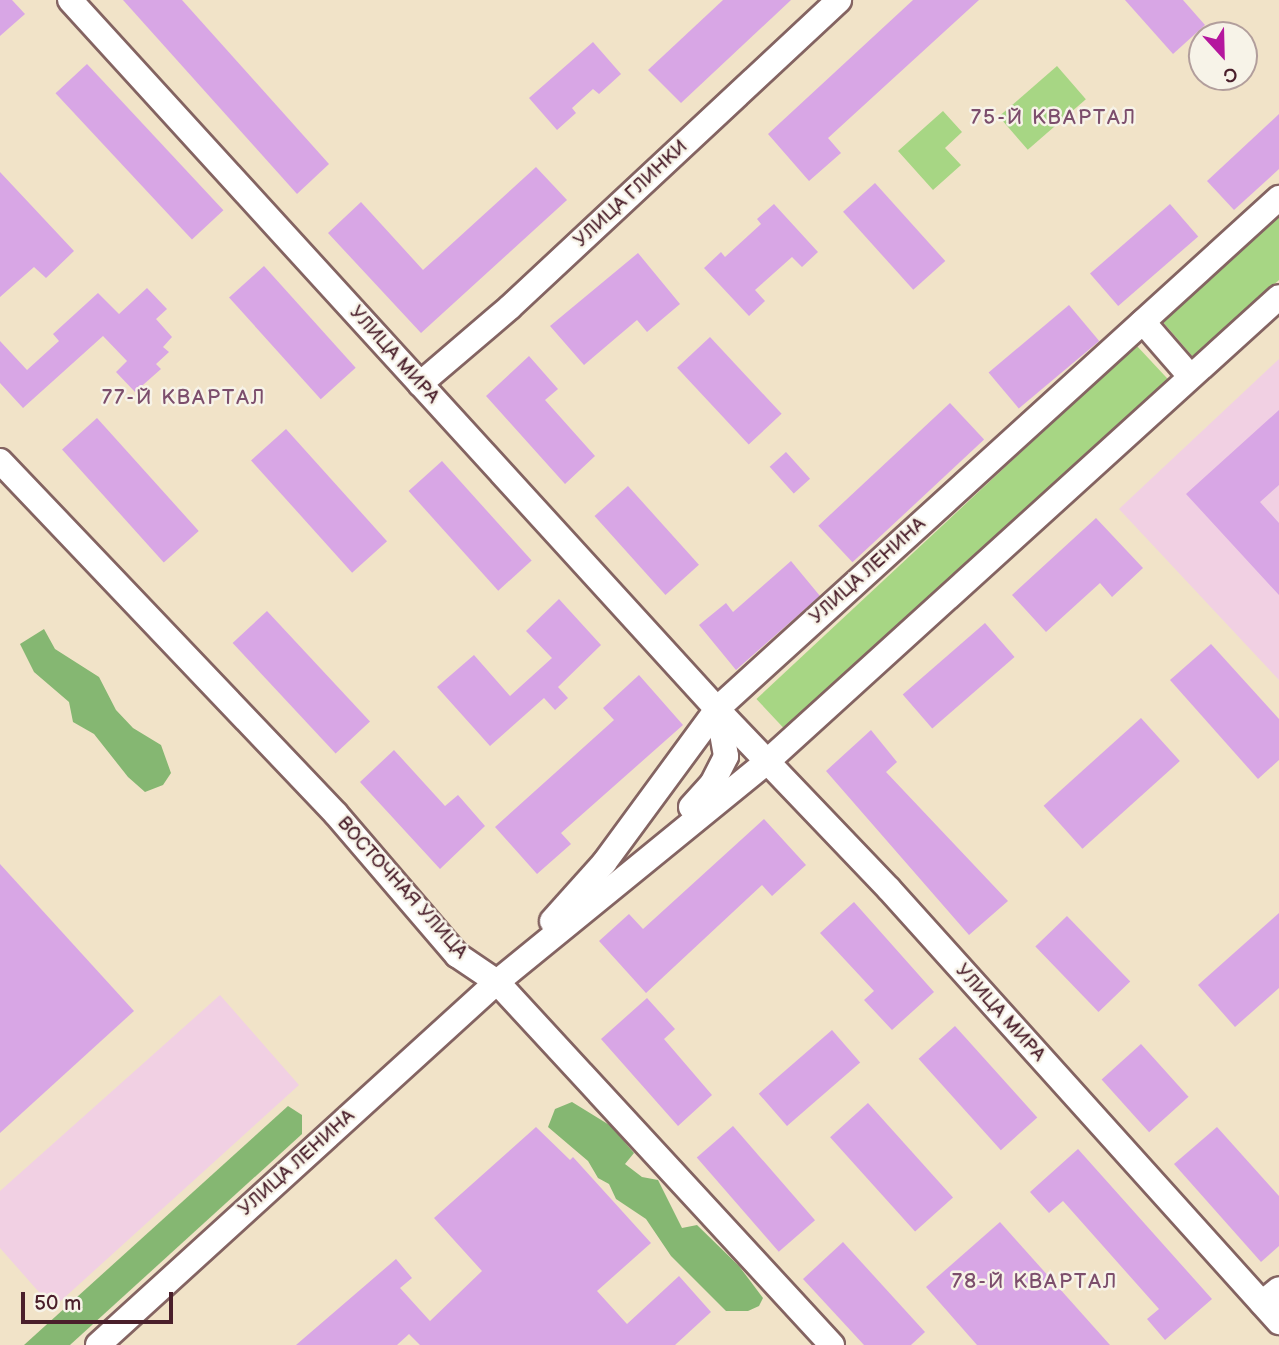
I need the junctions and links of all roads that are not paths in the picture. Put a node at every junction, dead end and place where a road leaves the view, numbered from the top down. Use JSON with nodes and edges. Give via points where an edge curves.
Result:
{"nodes":[{"id":1,"x":70,"y":0,"type":"edge"},
{"id":2,"x":839,"y":0,"type":"edge"},
{"id":3,"x":1279,"y":198,"type":"edge"},
{"id":4,"x":1279,"y":298,"type":"edge"},
{"id":5,"x":1143,"y":322,"type":"junction"},
{"id":6,"x":1190,"y":376,"type":"junction"},
{"id":7,"x":420,"y":384,"type":"junction"},
{"id":8,"x":0,"y":461,"type":"edge"},
{"id":9,"x":717,"y":709,"type":"junction"},
{"id":10,"x":769,"y":759,"type":"junction"},
{"id":11,"x":634,"y":869,"type":"junction"},
{"id":12,"x":497,"y":982,"type":"junction"},
{"id":13,"x":1273,"y":1305,"type":"edge"},
{"id":14,"x":98,"y":1345,"type":"edge"},
{"id":15,"x":832,"y":1345,"type":"edge"}],
"edges":[{"from":1,"to":7,"type":"street","name":"УЛИЦА МИРА"},
{"from":2,"to":7,"type":"street","name":"УЛИЦА ГЛИНКИ","via":[[510,307]]},
{"from":3,"to":5,"type":"street","name":"УЛИЦА ЛЕНИНА"},
{"from":4,"to":6,"type":"street","name":"УЛИЦА ЛЕНИНА"},
{"from":5,"to":6,"type":"street"},
{"from":5,"to":9,"type":"street","name":"УЛИЦА ЛЕНИНА"},
{"from":6,"to":10,"type":"street","name":"УЛИЦА ЛЕНИНА"},
{"from":7,"to":9,"type":"street","name":"УЛИЦА МИРА"},
{"from":8,"to":12,"type":"street","name":"ВОСТОЧНАЯ УЛИЦА","via":[[336,814],[457,955]]},
{"from":9,"to":10,"type":"street","name":"УЛИЦА МИРА"},
{"from":9,"to":11,"type":"street","name":"УЛИЦА МИРА","via":[[727,747],[723,765],[712,784]]},
{"from":9,"to":12,"type":"street","name":"УЛИЦА ЛЕНИНА","via":[[604,863]]},
{"from":10,"to":11,"type":"street","name":"УЛИЦА ЛЕНИНА"},
{"from":10,"to":13,"type":"street","name":"УЛИЦА МИРА"},
{"from":11,"to":12,"type":"street","name":"УЛИЦА ЛЕНИНА"},
{"from":12,"to":14,"type":"street","name":"УЛИЦА ЛЕНИНА"},
{"from":12,"to":15,"type":"street","name":"ВОСТОЧНАЯ УЛИЦА"}]}
